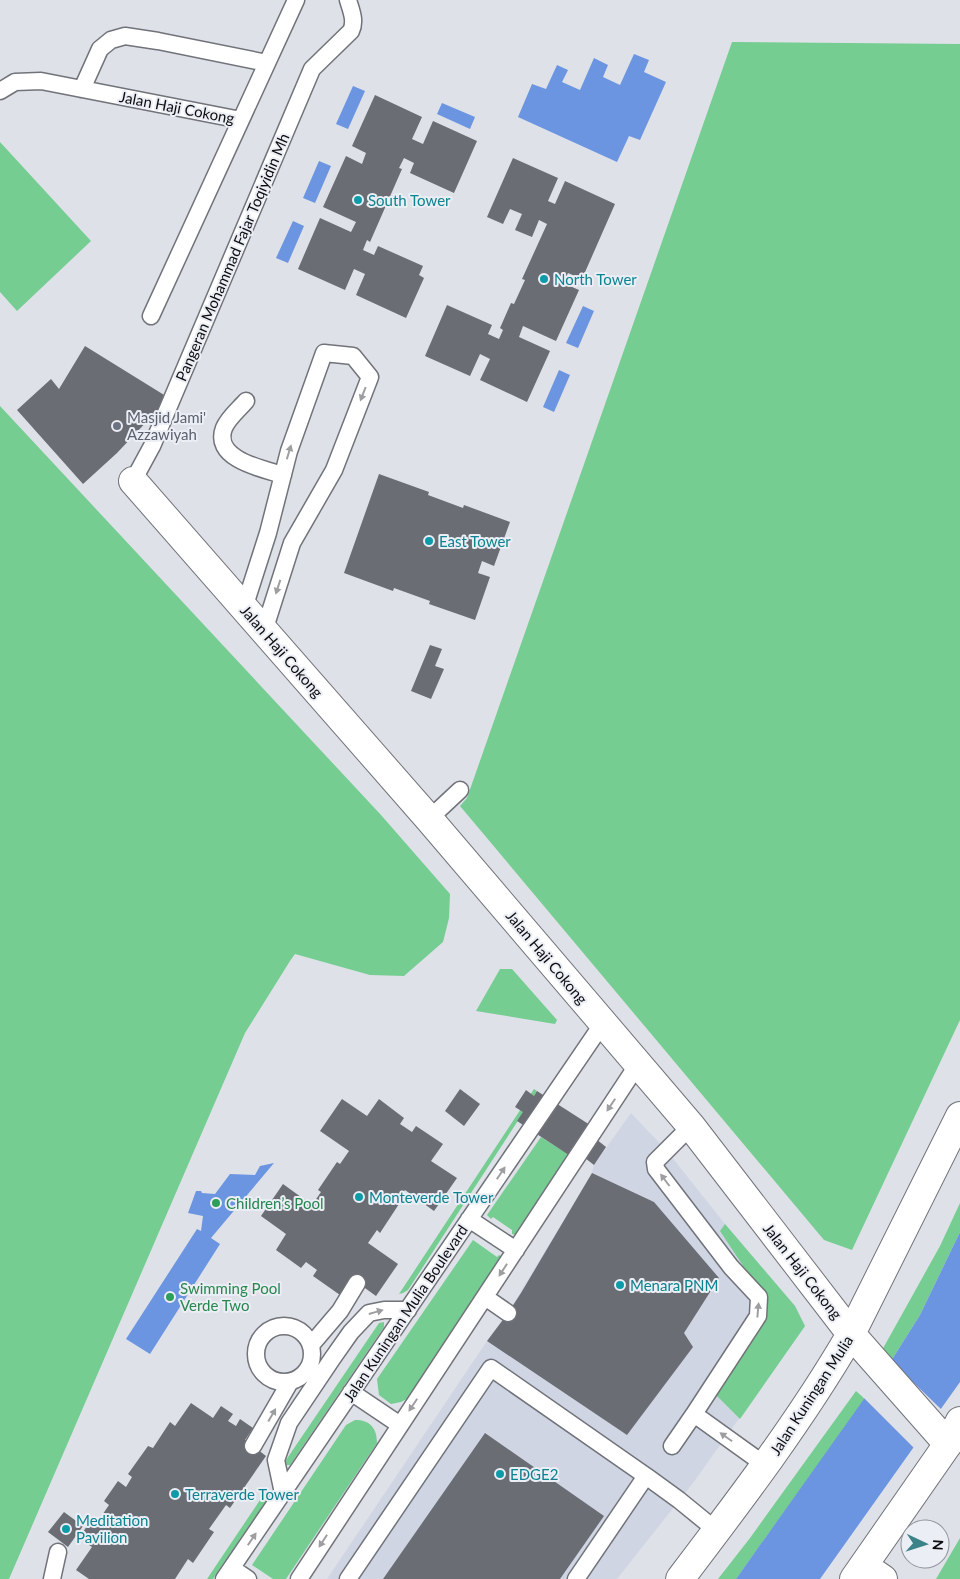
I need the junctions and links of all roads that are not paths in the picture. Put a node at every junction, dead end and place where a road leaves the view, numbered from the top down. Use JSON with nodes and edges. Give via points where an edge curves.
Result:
{"nodes":[{"id":1,"x":296,"y":0,"type":"edge"},
{"id":2,"x":348,"y":0,"type":"edge"},
{"id":3,"x":267,"y":63,"type":"junction"},
{"id":4,"x":82,"y":89,"type":"junction"},
{"id":5,"x":0,"y":90,"type":"edge"},
{"id":6,"x":241,"y":120,"type":"junction"},
{"id":7,"x":151,"y":316,"type":"dead end"},
{"id":8,"x":246,"y":401,"type":"dead end"},
{"id":9,"x":283,"y":475,"type":"junction"},
{"id":10,"x":133,"y":481,"type":"joint"},
{"id":11,"x":244,"y":608,"type":"junction"},
{"id":12,"x":264,"y":631,"type":"junction"},
{"id":13,"x":460,"y":790,"type":"dead end"},
{"id":14,"x":430,"y":820,"type":"junction"},
{"id":15,"x":603,"y":1023,"type":"junction"},
{"id":16,"x":638,"y":1064,"type":"junction"},
{"id":17,"x":960,"y":1116,"type":"edge"},
{"id":18,"x":691,"y":1126,"type":"junction"},
{"id":19,"x":469,"y":1219,"type":"junction"},
{"id":20,"x":516,"y":1250,"type":"junction"},
{"id":21,"x":357,"y":1283,"type":"dead end"},
{"id":22,"x":485,"y":1297,"type":"junction"},
{"id":23,"x":408,"y":1310,"type":"junction"},
{"id":24,"x":508,"y":1313,"type":"dead end"},
{"id":25,"x":851,"y":1334,"type":"junction"},
{"id":26,"x":311,"y":1345,"type":"junction"},
{"id":27,"x":332,"y":1359,"type":"junction"},
{"id":28,"x":308,"y":1368,"type":"junction"},
{"id":29,"x":290,"y":1382,"type":"junction"},
{"id":30,"x":352,"y":1392,"type":"junction"},
{"id":31,"x":308,"y":1394,"type":"junction"},
{"id":32,"x":694,"y":1414,"type":"junction"},
{"id":33,"x":400,"y":1425,"type":"junction"},
{"id":34,"x":947,"y":1431,"type":"edge"},
{"id":35,"x":253,"y":1446,"type":"dead end"},
{"id":36,"x":672,"y":1446,"type":"dead end"},
{"id":37,"x":765,"y":1465,"type":"junction"},
{"id":38,"x":646,"y":1476,"type":"junction"},
{"id":39,"x":283,"y":1492,"type":"junction"},
{"id":40,"x":717,"y":1531,"type":"junction"},
{"id":41,"x":58,"y":1552,"type":"dead end"},
{"id":42,"x":228,"y":1573,"type":"edge"},
{"id":43,"x":867,"y":1575,"type":"edge"},
{"id":44,"x":52,"y":1579,"type":"edge"},
{"id":45,"x":248,"y":1579,"type":"edge"},
{"id":46,"x":298,"y":1579,"type":"edge"},
{"id":47,"x":348,"y":1579,"type":"edge"},
{"id":48,"x":576,"y":1579,"type":"edge"},
{"id":49,"x":680,"y":1579,"type":"edge"}],
"edges":[{"from":1,"to":3,"type":"lane","name":"Jalan Haji Cokong"},
{"from":2,"to":10,"type":"lane","name":"Pangeran Mohammad Fajar Toqiyidin Mh","via":[[354,26],[312,69],[152,446]]},
{"from":3,"to":4,"type":"lane","via":[[124,36],[100,49]]},
{"from":3,"to":6,"type":"lane","name":"Jalan Haji Cokong"},
{"from":4,"to":5,"type":"lane","name":"Jalan Haji Cokong","via":[[41,80],[15,82]]},
{"from":4,"to":6,"type":"lane","name":"Jalan Haji Cokong"},
{"from":6,"to":7,"type":"lane"},
{"from":8,"to":9,"type":"lane","via":[[224,427],[222,436],[226,450],[254,467]]},
{"from":9,"to":11,"type":"lane"},
{"from":9,"to":12,"type":"lane","one_way":true,"via":[[324,353],[353,356],[370,378],[334,470],[292,542]]},
{"from":10,"to":11,"type":"street","name":"Jalan Haji Cokong"},
{"from":11,"to":12,"type":"street","name":"Jalan Haji Cokong"},
{"from":12,"to":14,"type":"street","name":"Jalan Haji Cokong"},
{"from":13,"to":14,"type":"lane"},
{"from":14,"to":15,"type":"street","name":"Jalan Haji Cokong"},
{"from":15,"to":16,"type":"street","name":"Jalan Haji Cokong"},
{"from":19,"to":15,"type":"lane","name":"Jalan Kuningan Mulia Boulevard","one_way":true},
{"from":16,"to":18,"type":"street","name":"Jalan Haji Cokong"},
{"from":16,"to":20,"type":"lane","one_way":true},
{"from":17,"to":25,"type":"street","name":"Jalan Kuningan Mulia"},
{"from":18,"to":25,"type":"street","name":"Jalan Haji Cokong"},
{"from":32,"to":18,"type":"lane","one_way":true,"via":[[758,1316],[759,1297],[731,1267],[656,1169],[655,1162]]},
{"from":19,"to":20,"type":"lane"},
{"from":19,"to":23,"type":"lane","name":"Jalan Kuningan Mulia Boulevard"},
{"from":20,"to":22,"type":"lane","one_way":true},
{"from":21,"to":26,"type":"lane","via":[[340,1311]]},
{"from":22,"to":24,"type":"lane"},
{"from":22,"to":33,"type":"lane","one_way":true},
{"from":27,"to":23,"type":"lane","one_way":true,"via":[[369,1313]]},
{"from":23,"to":30,"type":"lane","name":"Jalan Kuningan Mulia Boulevard"},
{"from":25,"to":34,"type":"street","name":"Jalan Haji Cokong"},
{"from":25,"to":37,"type":"street","name":"Jalan Kuningan Mulia"},
{"from":26,"to":28,"type":"lane","via":[[313,1354]]},
{"from":26,"to":29,"type":"lane","via":[[307,1337],[292,1326],[274,1327],[259,1339],[256,1348],[258,1366],[271,1380]]},
{"from":27,"to":28,"type":"lane"},
{"from":27,"to":31,"type":"lane"},
{"from":28,"to":29,"type":"lane","via":[[298,1379]]},
{"from":28,"to":31,"type":"lane"},
{"from":35,"to":29,"type":"lane","one_way":true},
{"from":30,"to":33,"type":"lane"},
{"from":30,"to":39,"type":"lane","name":"Jalan Kuningan Mulia Boulevard"},
{"from":31,"to":39,"type":"lane","via":[[289,1423],[276,1460]]},
{"from":32,"to":36,"type":"lane"},
{"from":37,"to":32,"type":"lane","one_way":true},
{"from":33,"to":46,"type":"lane","one_way":true},
{"from":34,"to":43,"type":"street"},
{"from":37,"to":40,"type":"street","name":"Jalan Kuningan Mulia"},
{"from":38,"to":40,"type":"lane"},
{"from":38,"to":47,"type":"lane","via":[[491,1368]]},
{"from":38,"to":48,"type":"lane"},
{"from":42,"to":39,"type":"lane","name":"Jalan Kuningan Mulia Boulevard","one_way":true},
{"from":40,"to":49,"type":"street","name":"Jalan Kuningan Mulia"},
{"from":41,"to":44,"type":"lane"},
{"from":42,"to":45,"type":"lane"}]}
